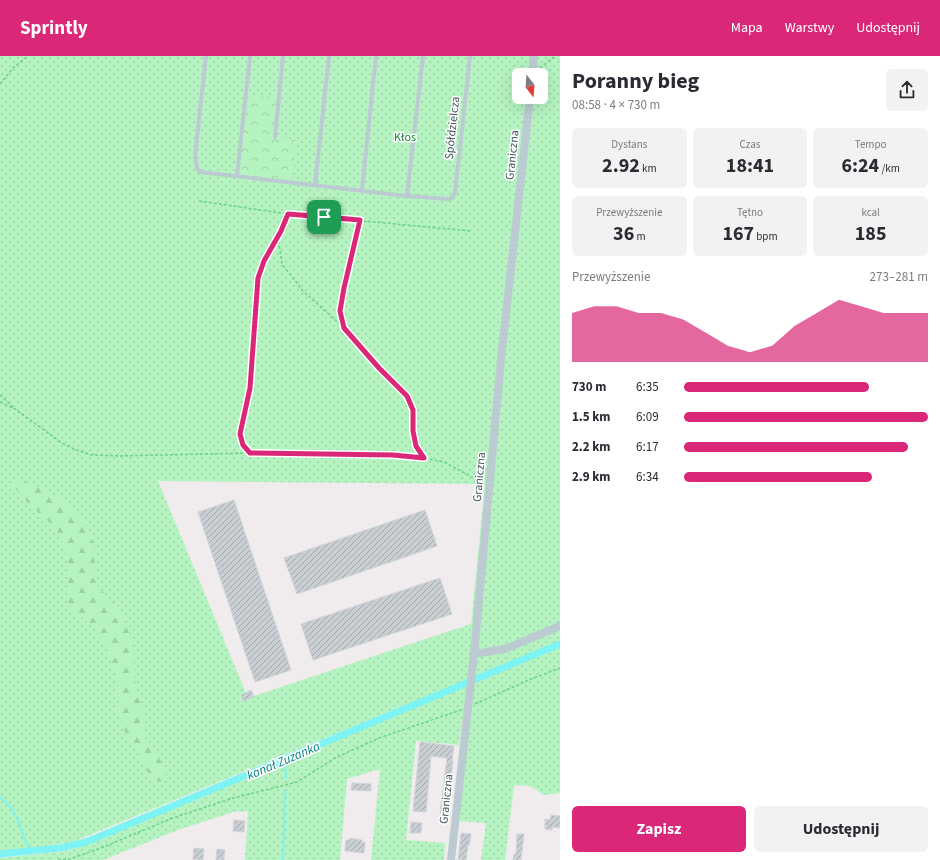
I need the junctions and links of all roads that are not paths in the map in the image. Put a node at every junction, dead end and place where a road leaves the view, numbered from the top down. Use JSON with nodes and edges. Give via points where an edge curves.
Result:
{"nodes":[{"id":1,"x":206,"y":56,"type":"edge"},
{"id":2,"x":250,"y":56,"type":"edge"},
{"id":3,"x":283,"y":56,"type":"edge"},
{"id":4,"x":329,"y":56,"type":"edge"},
{"id":5,"x":376,"y":56,"type":"edge"},
{"id":6,"x":423,"y":56,"type":"edge"},
{"id":7,"x":470,"y":56,"type":"edge"},
{"id":8,"x":534,"y":56,"type":"edge"},
{"id":9,"x":533,"y":68,"type":"edge"},
{"id":10,"x":529,"y":104,"type":"edge"},
{"id":11,"x":275,"y":137,"type":"dead end"},
{"id":12,"x":237,"y":176,"type":"junction"},
{"id":13,"x":316,"y":185,"type":"junction"},
{"id":14,"x":362,"y":190,"type":"junction"},
{"id":15,"x":407,"y":196,"type":"junction"},
{"id":16,"x":560,"y":626,"type":"edge"},
{"id":17,"x":474,"y":654,"type":"junction"},
{"id":18,"x":451,"y":860,"type":"edge"}],
"edges":[{"from":1,"to":12,"type":"lane","via":[[196,164],[198,170],[203,173]]},
{"from":2,"to":12,"type":"lane"},
{"from":3,"to":11,"type":"lane"},
{"from":4,"to":13,"type":"lane"},
{"from":5,"to":14,"type":"lane"},
{"from":6,"to":15,"type":"lane"},
{"from":7,"to":15,"type":"lane","name":"Spółdzielcza","via":[[455,193],[449,199]]},
{"from":8,"to":9,"type":"street"},
{"from":10,"to":17,"type":"street","name":"Graniczna","via":[[501,359]]},
{"from":12,"to":13,"type":"lane"},
{"from":13,"to":14,"type":"lane"},
{"from":14,"to":15,"type":"lane"},
{"from":16,"to":17,"type":"street","via":[[505,649]]},
{"from":17,"to":18,"type":"street","name":"Graniczna"}]}
